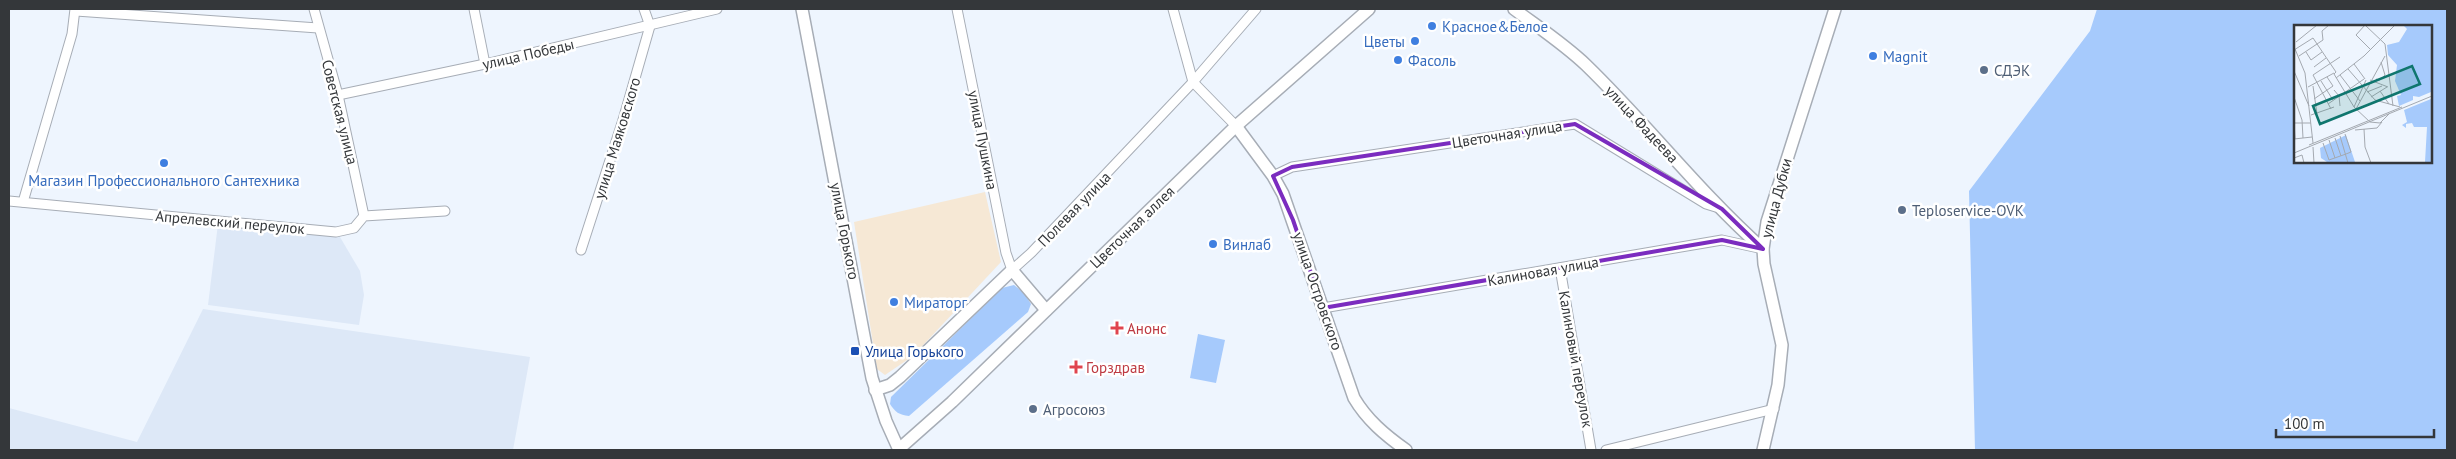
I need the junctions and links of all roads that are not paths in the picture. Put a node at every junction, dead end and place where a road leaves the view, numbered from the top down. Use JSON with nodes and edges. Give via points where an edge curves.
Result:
{"nodes":[{"id":1,"x":314,"y":9,"type":"edge"},
{"id":2,"x":474,"y":9,"type":"edge"},
{"id":3,"x":644,"y":9,"type":"edge"},
{"id":4,"x":717,"y":9,"type":"edge"},
{"id":5,"x":802,"y":9,"type":"edge"},
{"id":6,"x":957,"y":9,"type":"edge"},
{"id":7,"x":1173,"y":9,"type":"edge"},
{"id":8,"x":1256,"y":9,"type":"edge"},
{"id":9,"x":1369,"y":9,"type":"edge"},
{"id":10,"x":1514,"y":9,"type":"edge"},
{"id":11,"x":1835,"y":9,"type":"edge"},
{"id":12,"x":76,"y":10,"type":"edge"},
{"id":13,"x":650,"y":26,"type":"junction"},
{"id":14,"x":318,"y":28,"type":"junction"},
{"id":15,"x":485,"y":64,"type":"junction"},
{"id":16,"x":1193,"y":82,"type":"junction"},
{"id":17,"x":338,"y":95,"type":"junction"},
{"id":18,"x":1236,"y":126,"type":"junction"},
{"id":19,"x":1273,"y":176,"type":"junction"},
{"id":20,"x":9,"y":201,"type":"edge"},
{"id":21,"x":23,"y":202,"type":"junction"},
{"id":22,"x":1722,"y":209,"type":"junction"},
{"id":23,"x":446,"y":211,"type":"dead end"},
{"id":24,"x":364,"y":216,"type":"junction"},
{"id":25,"x":1763,"y":249,"type":"junction"},
{"id":26,"x":581,"y":250,"type":"dead end"},
{"id":27,"x":1560,"y":268,"type":"junction"},
{"id":28,"x":1012,"y":270,"type":"junction"},
{"id":29,"x":1323,"y":308,"type":"junction"},
{"id":30,"x":1046,"y":310,"type":"junction"},
{"id":31,"x":875,"y":390,"type":"junction"},
{"id":32,"x":1774,"y":409,"type":"junction"},
{"id":33,"x":899,"y":449,"type":"edge"},
{"id":34,"x":1406,"y":450,"type":"edge"},
{"id":35,"x":1592,"y":450,"type":"edge"},
{"id":36,"x":1606,"y":450,"type":"edge"},
{"id":37,"x":1763,"y":450,"type":"edge"}],
"edges":[{"from":1,"to":14,"type":"street","name":"Советская улица"},
{"from":2,"to":15,"type":"street"},
{"from":3,"to":13,"type":"street"},
{"from":4,"to":13,"type":"street","name":"улица Победы"},
{"from":5,"to":31,"type":"street","name":"улица Горького"},
{"from":6,"to":28,"type":"street","name":"улица Пушкина"},
{"from":7,"to":16,"type":"street"},
{"from":8,"to":16,"type":"street","name":"Полевая улица"},
{"from":9,"to":18,"type":"street","name":"Цветочная аллея"},
{"from":10,"to":22,"type":"street","name":"улица Фадеева","via":[[1584,64]]},
{"from":11,"to":25,"type":"street","name":"улица Дубки","via":[[1767,222]]},
{"from":12,"to":14,"type":"street"},
{"from":12,"to":21,"type":"street","via":[[72,34]]},
{"from":13,"to":15,"type":"street","name":"улица Победы"},
{"from":13,"to":26,"type":"street","name":"улица Маяковского"},
{"from":14,"to":17,"type":"street","name":"Советская улица"},
{"from":15,"to":17,"type":"street","name":"улица Победы"},
{"from":16,"to":18,"type":"street"},
{"from":16,"to":28,"type":"street","name":"Полевая улица"},
{"from":17,"to":24,"type":"street","name":"Советская улица"},
{"from":18,"to":19,"type":"street","name":"улица Островского"},
{"from":18,"to":30,"type":"street","name":"Цветочная аллея"},
{"from":19,"to":22,"type":"street","name":"Цветочная улица","via":[[1292,167],[1575,124],[1706,204]]},
{"from":19,"to":29,"type":"street","name":"улица Островского","via":[[1293,220]]},
{"from":20,"to":21,"type":"street","name":"Апрелевский переулок"},
{"from":21,"to":24,"type":"street","name":"Апрелевский переулок","via":[[336,232],[354,228]]},
{"from":22,"to":25,"type":"street","name":"улица Фадеева"},
{"from":23,"to":24,"type":"street"},
{"from":25,"to":27,"type":"street","name":"Калиновая улица","via":[[1722,240]]},
{"from":25,"to":32,"type":"street","name":"улица Дубки","via":[[1782,345]]},
{"from":27,"to":29,"type":"street","name":"Калиновая улица"},
{"from":27,"to":35,"type":"street","name":"Калиновый переулок"},
{"from":28,"to":30,"type":"street"},
{"from":28,"to":31,"type":"street","name":"Полевая улица","via":[[900,377]]},
{"from":29,"to":34,"type":"street","name":"улица Островского","via":[[1354,398],[1380,430]]},
{"from":30,"to":33,"type":"street","name":"Цветочная аллея"},
{"from":31,"to":33,"type":"street","name":"улица Горького"},
{"from":32,"to":36,"type":"street"},
{"from":32,"to":37,"type":"street","name":"улица Дубки"}]}
